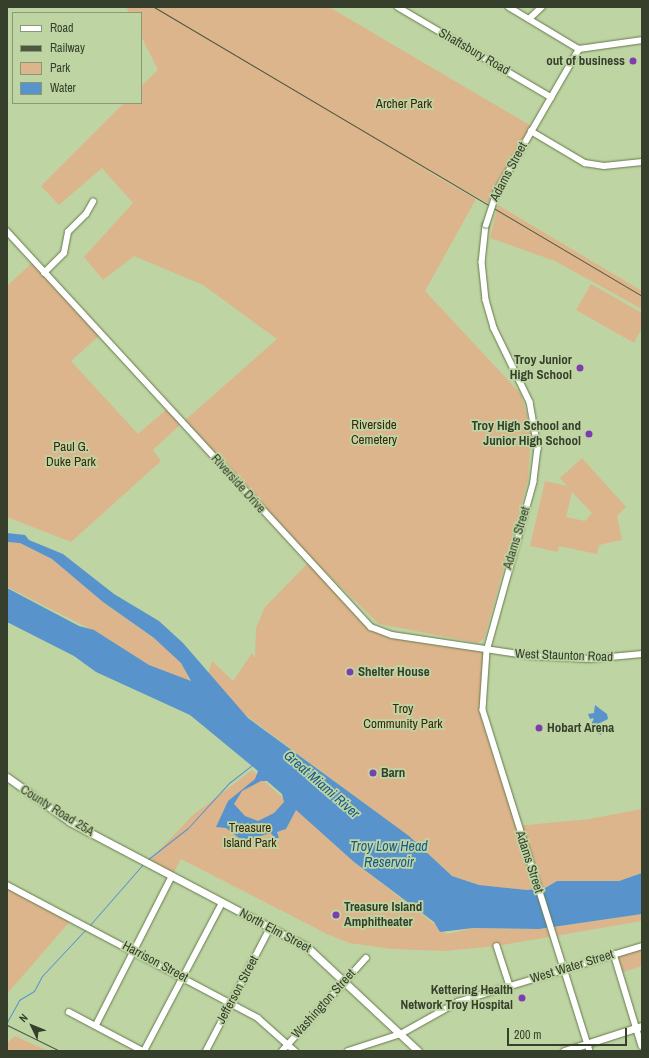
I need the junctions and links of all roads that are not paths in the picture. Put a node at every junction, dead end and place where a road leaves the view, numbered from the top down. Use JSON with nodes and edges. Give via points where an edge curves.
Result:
{"nodes":[{"id":1,"x":509,"y":7,"type":"edge"},
{"id":2,"x":542,"y":7,"type":"edge"},
{"id":3,"x":400,"y":8,"type":"edge"},
{"id":4,"x":529,"y":19,"type":"junction"},
{"id":5,"x":642,"y":40,"type":"edge"},
{"id":6,"x":580,"y":49,"type":"junction"},
{"id":7,"x":551,"y":97,"type":"junction"},
{"id":8,"x":531,"y":131,"type":"junction"},
{"id":9,"x":642,"y":162,"type":"edge"},
{"id":10,"x":92,"y":202,"type":"dead end"},
{"id":11,"x":7,"y":232,"type":"edge"},
{"id":12,"x":44,"y":273,"type":"junction"},
{"id":13,"x":487,"y":651,"type":"junction"},
{"id":14,"x":642,"y":654,"type":"edge"},
{"id":15,"x":7,"y":777,"type":"edge"},
{"id":16,"x":109,"y":842,"type":"joint"},
{"id":17,"x":172,"y":876,"type":"junction"},
{"id":18,"x":7,"y":885,"type":"edge"},
{"id":19,"x":222,"y":903,"type":"junction"},
{"id":20,"x":270,"y":928,"type":"junction"},
{"id":21,"x":497,"y":946,"type":"dead end"},
{"id":22,"x":642,"y":946,"type":"edge"},
{"id":23,"x":132,"y":951,"type":"junction"},
{"id":24,"x":614,"y":954,"type":"junction"},
{"id":25,"x":366,"y":958,"type":"dead end"},
{"id":26,"x":563,"y":970,"type":"junction"},
{"id":27,"x":182,"y":977,"type":"junction"},
{"id":28,"x":345,"y":982,"type":"junction"},
{"id":29,"x":510,"y":986,"type":"junction"},
{"id":30,"x":231,"y":1003,"type":"junction"},
{"id":31,"x":69,"y":1012,"type":"dead end"},
{"id":32,"x":96,"y":1025,"type":"junction"},
{"id":33,"x":639,"y":1027,"type":"edge"},
{"id":34,"x":401,"y":1034,"type":"junction"},
{"id":35,"x":588,"y":1043,"type":"junction"},
{"id":36,"x":288,"y":1044,"type":"junction"},
{"id":37,"x":642,"y":1046,"type":"edge"},
{"id":38,"x":143,"y":1051,"type":"edge"},
{"id":39,"x":206,"y":1051,"type":"edge"},
{"id":40,"x":282,"y":1051,"type":"edge"},
{"id":41,"x":295,"y":1051,"type":"edge"},
{"id":42,"x":348,"y":1051,"type":"edge"},
{"id":43,"x":418,"y":1051,"type":"edge"},
{"id":44,"x":564,"y":1051,"type":"edge"},
{"id":45,"x":590,"y":1051,"type":"edge"}],
"edges":[{"from":1,"to":4,"type":"street"},
{"from":2,"to":4,"type":"street"},
{"from":3,"to":7,"type":"street","name":"Shaftsbury Road"},
{"from":4,"to":6,"type":"street"},
{"from":5,"to":6,"type":"street"},
{"from":6,"to":7,"type":"street","name":"Adams Street"},
{"from":7,"to":8,"type":"street","name":"Adams Street"},
{"from":8,"to":9,"type":"street","via":[[585,163],[604,166]]},
{"from":8,"to":13,"type":"street","name":"Adams Street","bridge":true,"via":[[497,191],[486,225],[482,262],[486,300],[494,328],[530,402],[538,448],[534,482]]},
{"from":10,"to":12,"type":"street","via":[[86,214],[68,232],[64,253]]},
{"from":11,"to":12,"type":"street","name":"Riverside Drive"},
{"from":12,"to":13,"type":"street","name":"Riverside Drive","via":[[361,620],[387,634]]},
{"from":13,"to":14,"type":"street","name":"West Staunton Road","via":[[590,660]]},
{"from":13,"to":26,"type":"street","name":"Adams Street","via":[[482,690],[484,720]]},
{"from":15,"to":16,"type":"main road","name":"County Road 25A","via":[[33,798]]},
{"from":16,"to":17,"type":"main road","name":"North Elm Street"},
{"from":17,"to":19,"type":"main road","name":"North Elm Street"},
{"from":17,"to":23,"type":"street"},
{"from":18,"to":23,"type":"street","name":"Harrison Street"},
{"from":19,"to":20,"type":"main road","name":"North Elm Street"},
{"from":19,"to":27,"type":"street"},
{"from":20,"to":28,"type":"main road","name":"North Elm Street","via":[[311,950]]},
{"from":20,"to":30,"type":"street","name":"Jefferson Street"},
{"from":21,"to":29,"type":"street"},
{"from":22,"to":24,"type":"street","name":"West Water Street"},
{"from":23,"to":27,"type":"street","name":"Harrison Street"},
{"from":23,"to":32,"type":"street"},
{"from":24,"to":26,"type":"street","name":"West Water Street"},
{"from":24,"to":33,"type":"street"},
{"from":25,"to":28,"type":"street","name":"Washington Street"},
{"from":26,"to":29,"type":"street","name":"West Water Street"},
{"from":26,"to":35,"type":"street","name":"Adams Street"},
{"from":27,"to":30,"type":"street","name":"Harrison Street"},
{"from":27,"to":38,"type":"street"},
{"from":28,"to":34,"type":"main road","name":"North Elm Street"},
{"from":28,"to":36,"type":"street","name":"Washington Street"},
{"from":29,"to":34,"type":"street","name":"West Water Street","via":[[458,1002]]},
{"from":30,"to":36,"type":"street","name":"Harrison Street","via":[[258,1018]]},
{"from":30,"to":39,"type":"street","name":"Jefferson Street"},
{"from":31,"to":32,"type":"street"},
{"from":32,"to":38,"type":"street"},
{"from":33,"to":35,"type":"main road"},
{"from":33,"to":37,"type":"street"},
{"from":34,"to":42,"type":"street","name":"West Water Street"},
{"from":34,"to":43,"type":"main road","name":"North Elm Street"},
{"from":35,"to":44,"type":"main road"},
{"from":35,"to":45,"type":"street","name":"Adams Street"},
{"from":36,"to":40,"type":"street","name":"Washington Street"},
{"from":36,"to":41,"type":"street","name":"Harrison Street"}]}
